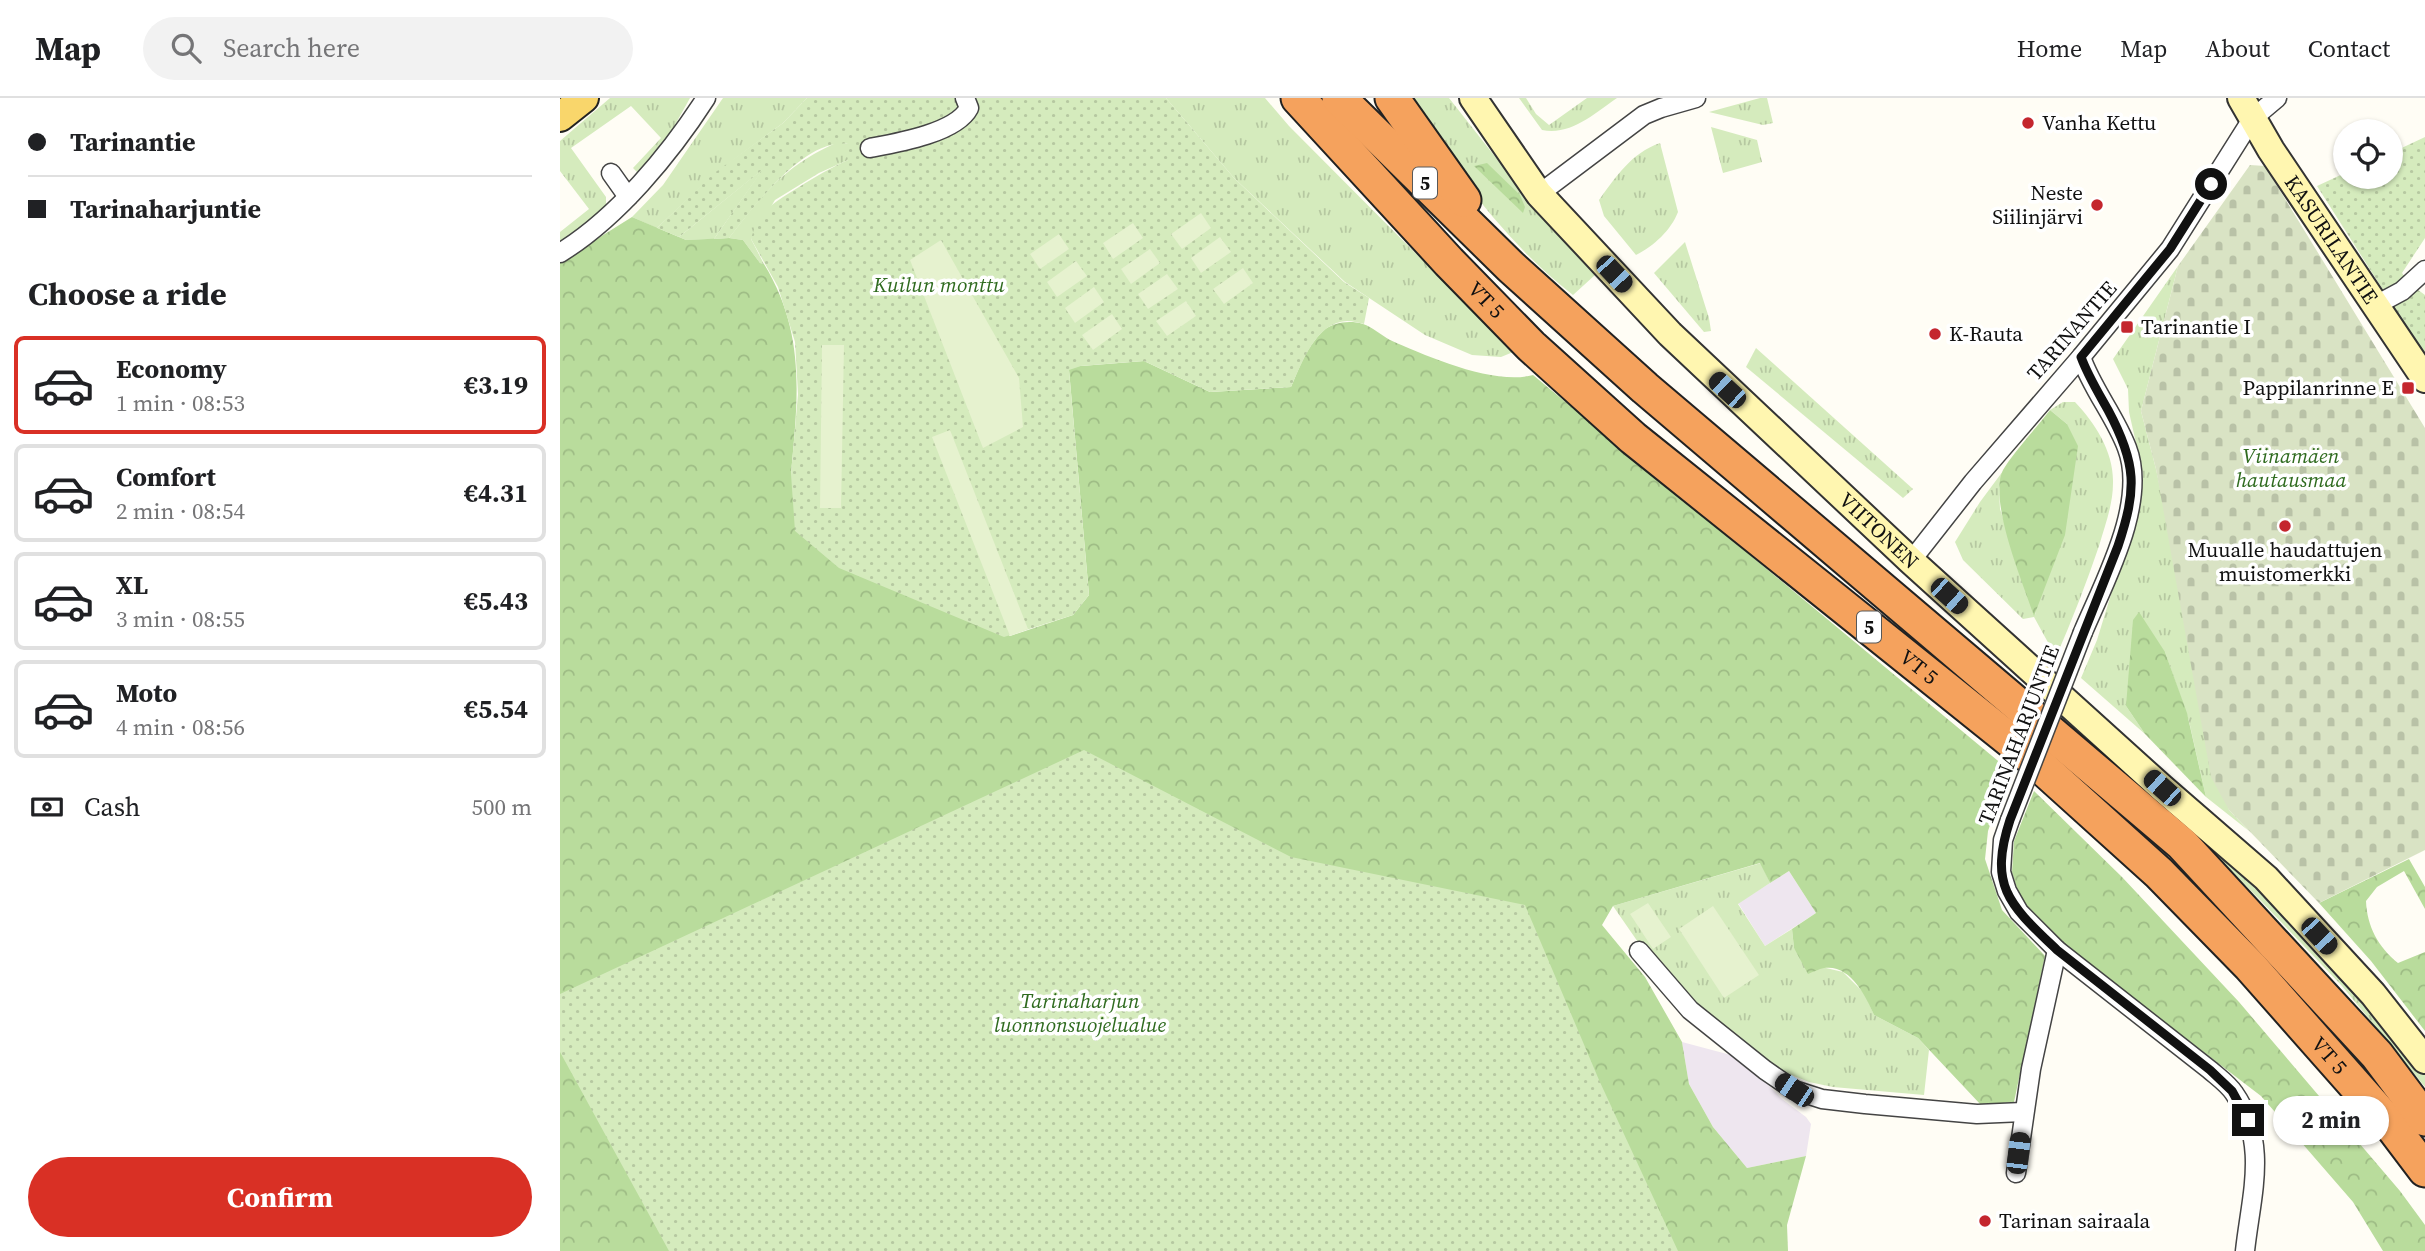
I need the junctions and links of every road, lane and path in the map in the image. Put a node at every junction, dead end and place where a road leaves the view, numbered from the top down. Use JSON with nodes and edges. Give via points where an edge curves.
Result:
{"nodes":[{"id":1,"x":584,"y":98,"type":"edge"},
{"id":2,"x":706,"y":98,"type":"edge"},
{"id":3,"x":965,"y":98,"type":"edge"},
{"id":4,"x":1298,"y":98,"type":"edge"},
{"id":5,"x":1339,"y":98,"type":"edge"},
{"id":6,"x":1392,"y":98,"type":"edge"},
{"id":7,"x":1473,"y":98,"type":"edge"},
{"id":8,"x":1696,"y":98,"type":"edge"},
{"id":9,"x":2277,"y":98,"type":"edge"},
{"id":10,"x":2246,"y":109,"type":"edge"},
{"id":11,"x":560,"y":117,"type":"edge"},
{"id":12,"x":870,"y":148,"type":"dead end"},
{"id":13,"x":611,"y":173,"type":"dead end"},
{"id":14,"x":1539,"y":194,"type":"junction"},
{"id":15,"x":628,"y":197,"type":"junction"},
{"id":16,"x":560,"y":253,"type":"edge"},
{"id":17,"x":1511,"y":267,"type":"junction"},
{"id":18,"x":2425,"y":270,"type":"edge"},
{"id":19,"x":2376,"y":305,"type":"junction"},
{"id":20,"x":2081,"y":357,"type":"junction"},
{"id":21,"x":2425,"y":379,"type":"edge"},
{"id":22,"x":1910,"y":561,"type":"junction"},
{"id":23,"x":2057,"y":950,"type":"junction"},
{"id":24,"x":1639,"y":951,"type":"dead end"},
{"id":25,"x":2425,"y":1060,"type":"edge"},
{"id":26,"x":2023,"y":1112,"type":"junction"},
{"id":27,"x":2425,"y":1119,"type":"edge"},
{"id":28,"x":2425,"y":1170,"type":"edge"},
{"id":29,"x":2016,"y":1173,"type":"dead end"},
{"id":30,"x":2245,"y":1251,"type":"edge"}],
"edges":[{"from":1,"to":11,"type":"main road"},
{"from":2,"to":15,"type":"street","via":[[661,161]]},
{"from":3,"to":12,"type":"street","via":[[969,108],[965,117],[944,130]]},
{"from":4,"to":28,"type":"highway","name":"VT 5","number":"5","via":[[1485,300],[1633,439],[2026,753],[2159,873],[2249,965]]},
{"from":5,"to":17,"type":"highway","name":"VT 5","number":"5"},
{"from":6,"to":17,"type":"highway"},
{"from":7,"to":14,"type":"main road","name":"VIITONEN"},
{"from":8,"to":14,"type":"street","via":[[1644,115]]},
{"from":9,"to":10,"type":"street","name":"TARINANTIE"},
{"from":10,"to":19,"type":"main road","name":"KASURILANTIE"},
{"from":10,"to":20,"type":"street","name":"TARINANTIE","via":[[2170,249]]},
{"from":13,"to":15,"type":"street"},
{"from":14,"to":22,"type":"main road","name":"VIITONEN","via":[[1707,371]]},
{"from":15,"to":16,"type":"street"},
{"from":17,"to":27,"type":"highway","name":"VT 5","number":"5","via":[[1645,388],[2182,844],[2378,1055]]},
{"from":18,"to":19,"type":"street","via":[[2402,291]]},
{"from":19,"to":21,"type":"main road","name":"KASURILANTIE"},
{"from":20,"to":22,"type":"street","name":"TARINANTIE"},
{"from":20,"to":23,"type":"street","name":"TARINAHARJUNTIE","bridge":true,"via":[[2127,449],[2130,507],[2010,820],[2000,858],[2003,882],[2019,912]]},
{"from":22,"to":25,"type":"main road","name":"VIITONEN","via":[[2266,878],[2373,994]]},
{"from":23,"to":26,"type":"street"},
{"from":23,"to":30,"type":"street","name":"TARINAHARJUNTIE","via":[[2232,1091],[2248,1120],[2257,1161]]},
{"from":24,"to":26,"type":"street","via":[[1690,1010],[1794,1090],[1865,1104],[1977,1114]]},
{"from":26,"to":29,"type":"street"}]}
